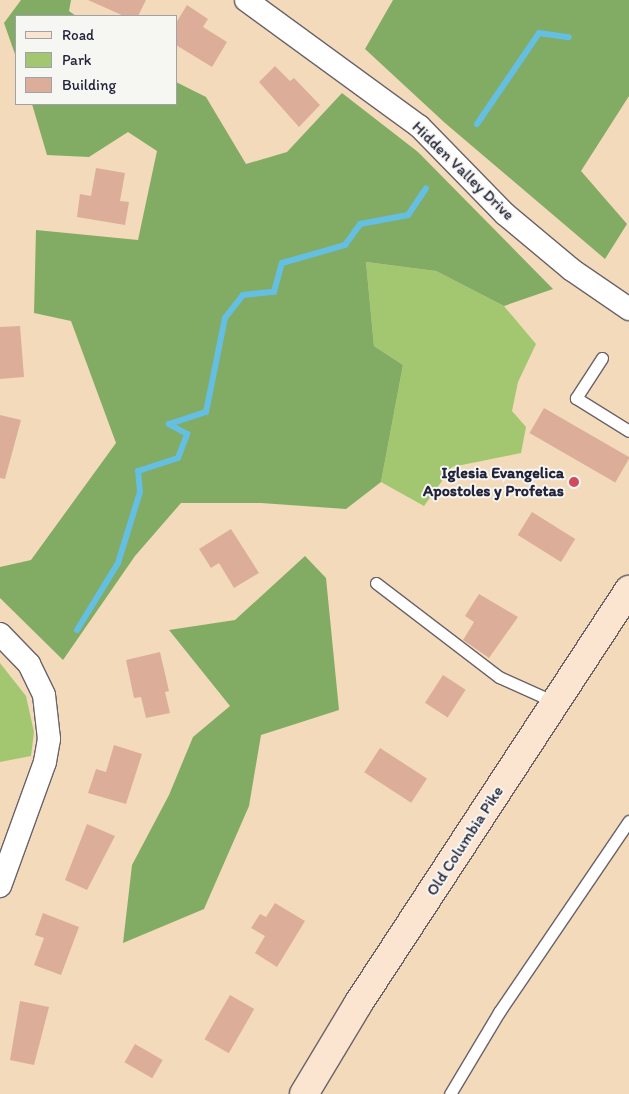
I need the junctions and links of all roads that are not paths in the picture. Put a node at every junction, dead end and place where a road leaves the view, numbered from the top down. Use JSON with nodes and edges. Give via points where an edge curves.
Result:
{"nodes":[{"id":1,"x":252,"y":2,"type":"edge"},
{"id":2,"x":629,"y":309,"type":"edge"},
{"id":3,"x":602,"y":358,"type":"dead end"},
{"id":4,"x":629,"y":431,"type":"edge"},
{"id":5,"x":376,"y":583,"type":"dead end"},
{"id":6,"x":629,"y":590,"type":"edge"},
{"id":7,"x":0,"y":634,"type":"edge"},
{"id":8,"x":555,"y":702,"type":"junction"},
{"id":9,"x":629,"y":821,"type":"edge"},
{"id":10,"x":0,"y":886,"type":"edge"},
{"id":11,"x":304,"y":1094,"type":"edge"},
{"id":12,"x":450,"y":1094,"type":"edge"}],
"edges":[{"from":1,"to":2,"type":"street","name":"Hidden Valley Drive","via":[[419,126],[505,214],[572,270]]},
{"from":3,"to":4,"type":"lane","via":[[576,398]]},
{"from":5,"to":8,"type":"lane","via":[[499,677]]},
{"from":6,"to":8,"type":"main road","name":"Old Columbia Pike"},
{"from":7,"to":10,"type":"street","via":[[29,664],[44,695],[49,739],[45,762]]},
{"from":8,"to":11,"type":"main road","name":"Old Columbia Pike","via":[[358,1004]]},
{"from":9,"to":12,"type":"lane","via":[[499,1012]]}]}
